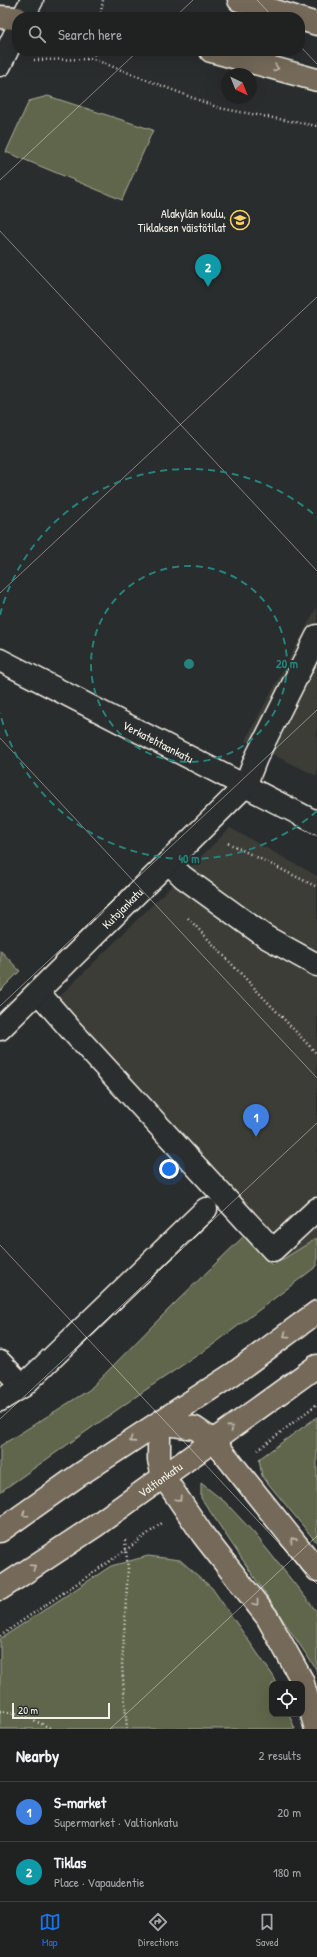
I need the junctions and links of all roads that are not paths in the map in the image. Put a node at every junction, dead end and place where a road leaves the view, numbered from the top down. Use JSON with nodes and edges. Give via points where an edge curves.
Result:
{"nodes":[{"id":1,"x":32,"y":0,"type":"edge"},
{"id":2,"x":239,"y":0,"type":"edge"},
{"id":3,"x":26,"y":12,"type":"edge"},
{"id":4,"x":279,"y":12,"type":"edge"},
{"id":5,"x":0,"y":18,"type":"edge"},
{"id":6,"x":12,"y":18,"type":"edge"},
{"id":7,"x":305,"y":20,"type":"edge"},
{"id":8,"x":317,"y":24,"type":"edge"},
{"id":9,"x":12,"y":40,"type":"edge"},
{"id":10,"x":229,"y":56,"type":"edge"},
{"id":11,"x":2,"y":61,"type":"edge"},
{"id":12,"x":317,"y":80,"type":"edge"},
{"id":13,"x":317,"y":636,"type":"edge"},
{"id":14,"x":0,"y":660,"type":"edge"},
{"id":15,"x":245,"y":786,"type":"junction"},
{"id":16,"x":317,"y":823,"type":"edge"},
{"id":17,"x":168,"y":862,"type":"junction"},
{"id":18,"x":317,"y":965,"type":"edge"},
{"id":19,"x":38,"y":992,"type":"junction"},
{"id":20,"x":0,"y":1029,"type":"edge"},
{"id":21,"x":206,"y":1209,"type":"dead end"},
{"id":22,"x":317,"y":1209,"type":"edge"},
{"id":23,"x":317,"y":1312,"type":"edge"},
{"id":24,"x":0,"y":1362,"type":"edge"},
{"id":25,"x":317,"y":1366,"type":"edge"},
{"id":26,"x":22,"y":1386,"type":"junction"},
{"id":27,"x":0,"y":1400,"type":"edge"},
{"id":28,"x":159,"y":1423,"type":"junction"},
{"id":29,"x":214,"y":1441,"type":"junction"},
{"id":30,"x":163,"y":1476,"type":"junction"},
{"id":31,"x":0,"y":1531,"type":"edge"},
{"id":32,"x":317,"y":1570,"type":"edge"},
{"id":33,"x":0,"y":1589,"type":"edge"},
{"id":34,"x":316,"y":1729,"type":"edge"}],
"edges":[{"from":1,"to":3,"type":"street"},
{"from":2,"to":4,"type":"main road"},
{"from":5,"to":6,"type":"main road"},
{"from":7,"to":8,"type":"main road"},
{"from":9,"to":11,"type":"street"},
{"from":10,"to":12,"type":"main road","one_way":true},
{"from":13,"to":15,"type":"street","via":[[256,758]]},
{"from":14,"to":15,"type":"street","name":"Verkatehtaankatu"},
{"from":15,"to":16,"type":"street","name":"Verkatehtaankatu"},
{"from":15,"to":17,"type":"street","name":"Kutojankatu"},
{"from":17,"to":18,"type":"street","via":[[183,877],[266,937]]},
{"from":17,"to":19,"type":"street","name":"Kutojankatu"},
{"from":19,"to":20,"type":"street","name":"Kutojankatu"},
{"from":19,"to":22,"type":"street","via":[[273,1250]]},
{"from":21,"to":26,"type":"street"},
{"from":23,"to":28,"type":"main road","one_way":true,"via":[[227,1378]]},
{"from":24,"to":26,"type":"street"},
{"from":29,"to":25,"type":"main road","name":"Valtionkatu","one_way":true},
{"from":26,"to":27,"type":"street"},
{"from":28,"to":29,"type":"main road","via":[[195,1428]]},
{"from":28,"to":30,"type":"main road","via":[[159,1460]]},
{"from":28,"to":31,"type":"main road","one_way":true},
{"from":29,"to":30,"type":"main road","name":"Valtionkatu"},
{"from":32,"to":29,"type":"main road","one_way":true},
{"from":33,"to":30,"type":"main road","name":"Valtionkatu","one_way":true,"via":[[95,1526]]},
{"from":30,"to":34,"type":"main road","one_way":true,"via":[[203,1535],[267,1617],[302,1680]]}]}
